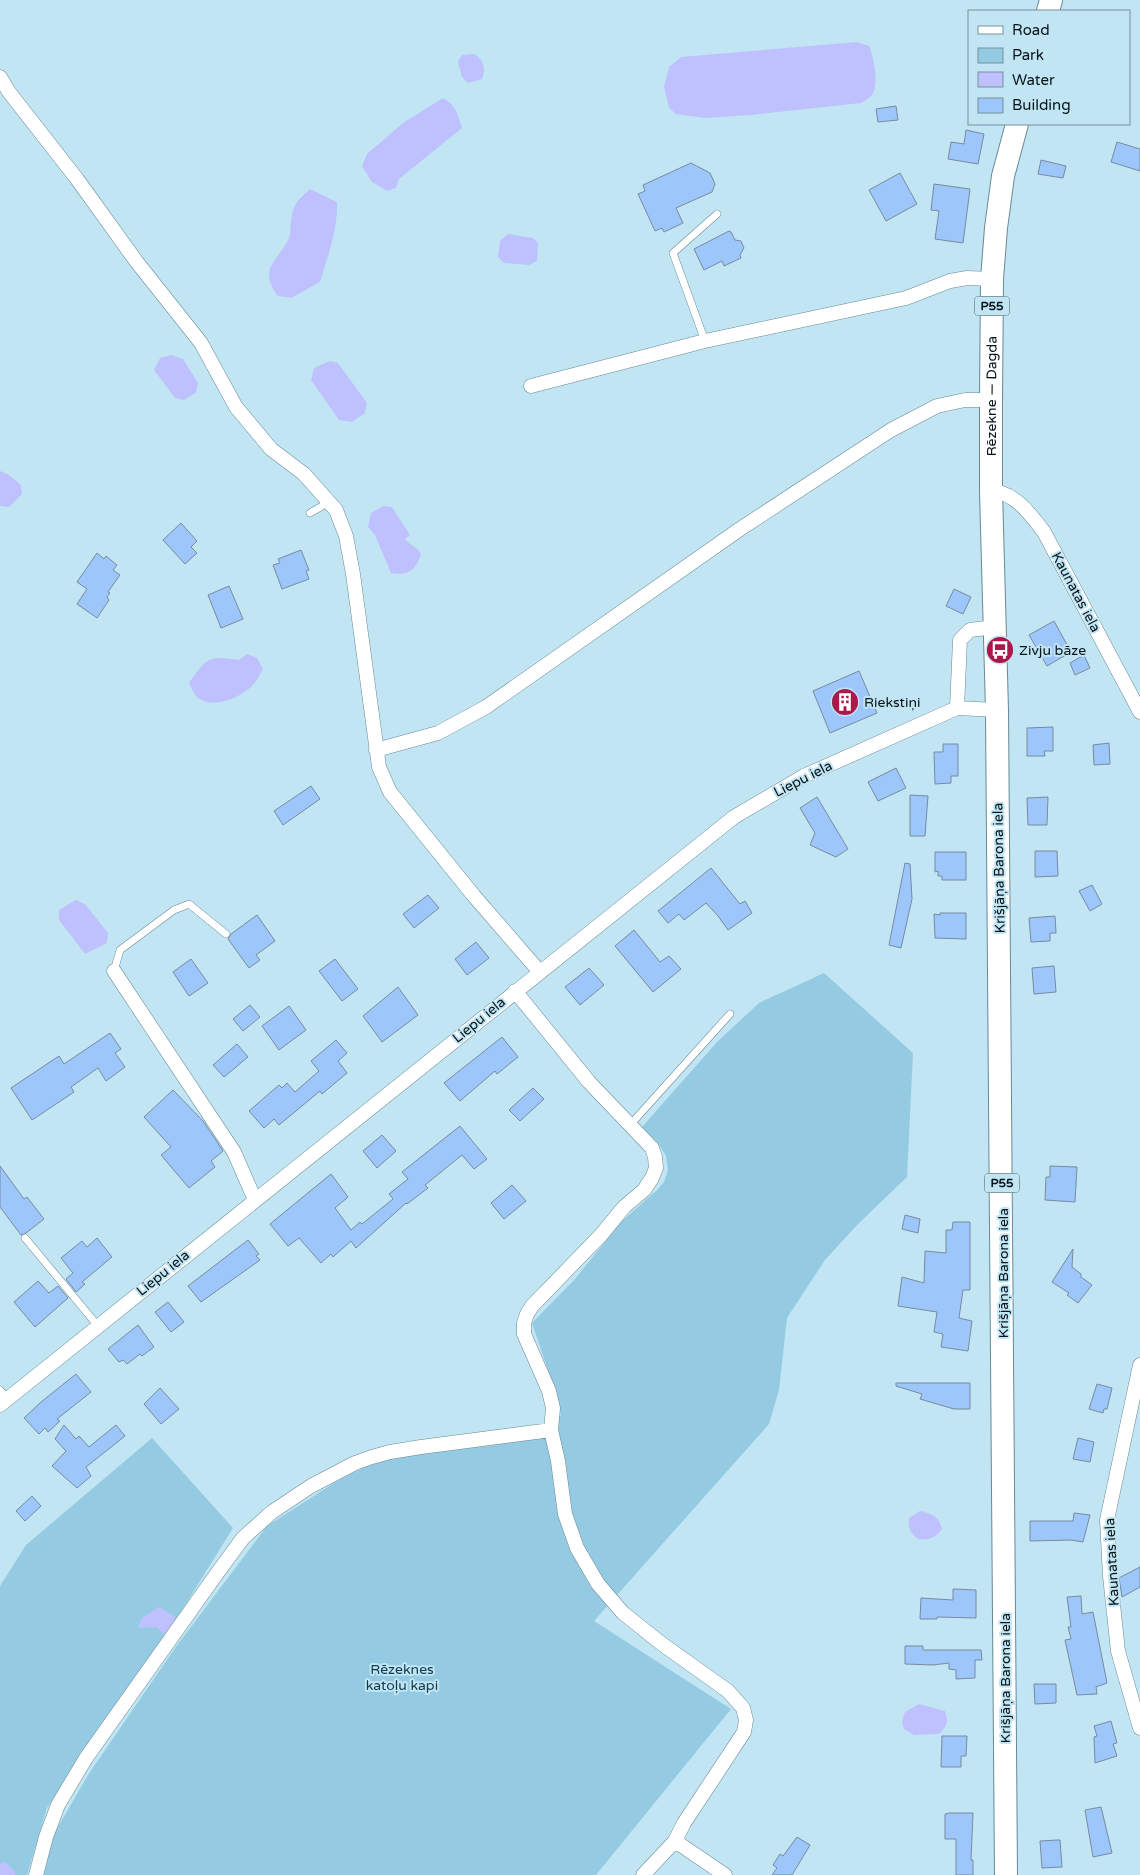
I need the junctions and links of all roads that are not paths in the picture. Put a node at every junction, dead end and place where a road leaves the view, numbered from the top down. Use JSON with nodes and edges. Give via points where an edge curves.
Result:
{"nodes":[{"id":1,"x":0,"y":77,"type":"edge"},
{"id":2,"x":1017,"y":125,"type":"edge"},
{"id":3,"x":717,"y":214,"type":"dead end"},
{"id":4,"x":992,"y":278,"type":"junction"},
{"id":5,"x":705,"y":341,"type":"junction"},
{"id":6,"x":531,"y":386,"type":"dead end"},
{"id":7,"x":991,"y":400,"type":"junction"},
{"id":8,"x":992,"y":491,"type":"junction"},
{"id":9,"x":329,"y":502,"type":"junction"},
{"id":10,"x":310,"y":513,"type":"dead end"},
{"id":11,"x":994,"y":627,"type":"junction"},
{"id":12,"x":958,"y":708,"type":"junction"},
{"id":13,"x":997,"y":710,"type":"junction"},
{"id":14,"x":1140,"y":712,"type":"edge"},
{"id":15,"x":376,"y":750,"type":"junction"},
{"id":16,"x":226,"y":934,"type":"dead end"},
{"id":17,"x":114,"y":971,"type":"joint"},
{"id":18,"x":539,"y":971,"type":"junction"},
{"id":19,"x":515,"y":991,"type":"junction"},
{"id":20,"x":730,"y":1014,"type":"dead end"},
{"id":21,"x":630,"y":1125,"type":"junction"},
{"id":22,"x":255,"y":1200,"type":"junction"},
{"id":23,"x":25,"y":1238,"type":"dead end"},
{"id":24,"x":98,"y":1326,"type":"junction"},
{"id":25,"x":1140,"y":1365,"type":"edge"},
{"id":26,"x":2,"y":1398,"type":"edge"},
{"id":27,"x":551,"y":1430,"type":"junction"},
{"id":28,"x":1140,"y":1728,"type":"edge"},
{"id":29,"x":675,"y":1841,"type":"junction"},
{"id":30,"x":36,"y":1875,"type":"edge"},
{"id":31,"x":643,"y":1875,"type":"edge"},
{"id":32,"x":725,"y":1875,"type":"edge"},
{"id":33,"x":1006,"y":1875,"type":"edge"}],
"edges":[{"from":1,"to":9,"type":"street","via":[[201,344],[236,406],[271,449],[304,474]]},
{"from":2,"to":4,"type":"main road","name":"Rēzekne — Dagda","number":"P55","via":[[1003,176]]},
{"from":3,"to":5,"type":"lane","via":[[673,253]]},
{"from":4,"to":5,"type":"street","via":[[950,281],[906,298]]},
{"from":4,"to":7,"type":"main road","name":"Rēzekne — Dagda","number":"P55"},
{"from":5,"to":6,"type":"street"},
{"from":7,"to":8,"type":"main road","name":"Rēzekne — Dagda","number":"P55"},
{"from":7,"to":15,"type":"street","via":[[965,400],[937,406],[891,430],[740,529],[486,707],[438,732]]},
{"from":8,"to":11,"type":"main road","name":"Krišjāņa Barona iela","number":"P55"},
{"from":8,"to":14,"type":"street","name":"Kaunatas iela","via":[[1015,500],[1044,532]]},
{"from":9,"to":10,"type":"lane"},
{"from":9,"to":15,"type":"street","via":[[336,510],[346,536]]},
{"from":11,"to":12,"type":"street","via":[[970,630],[960,640]]},
{"from":11,"to":13,"type":"main road","name":"Krišjāņa Barona iela","number":"P55"},
{"from":12,"to":13,"type":"street","name":"Liepu iela"},
{"from":12,"to":18,"type":"street","name":"Liepu iela","via":[[804,776],[734,817]]},
{"from":13,"to":33,"type":"main road","name":"Krišjāņa Barona iela","number":"P55"},
{"from":15,"to":18,"type":"street","via":[[378,767],[390,792]]},
{"from":16,"to":17,"type":"lane","via":[[189,904],[174,910],[120,950]]},
{"from":17,"to":22,"type":"street","via":[[234,1152]]},
{"from":18,"to":19,"type":"street","name":"Liepu iela"},
{"from":19,"to":21,"type":"street","via":[[589,1082]]},
{"from":19,"to":22,"type":"street","name":"Liepu iela"},
{"from":20,"to":21,"type":"lane"},
{"from":21,"to":27,"type":"street","via":[[652,1148],[656,1168],[652,1178],[526,1314],[524,1334],[549,1390],[553,1408]]},
{"from":22,"to":24,"type":"street","name":"Liepu iela"},
{"from":23,"to":24,"type":"lane"},
{"from":24,"to":26,"type":"street","name":"Liepu iela"},
{"from":25,"to":28,"type":"street","name":"Kaunatas iela","via":[[1107,1520],[1118,1651]]},
{"from":27,"to":29,"type":"street","via":[[565,1514],[577,1548],[598,1584],[623,1613],[728,1691],[743,1708],[744,1732]]},
{"from":27,"to":30,"type":"street","via":[[421,1447],[372,1457],[311,1486],[272,1512],[243,1538],[86,1758],[58,1806]]},
{"from":29,"to":31,"type":"street"},
{"from":29,"to":32,"type":"street"}]}
